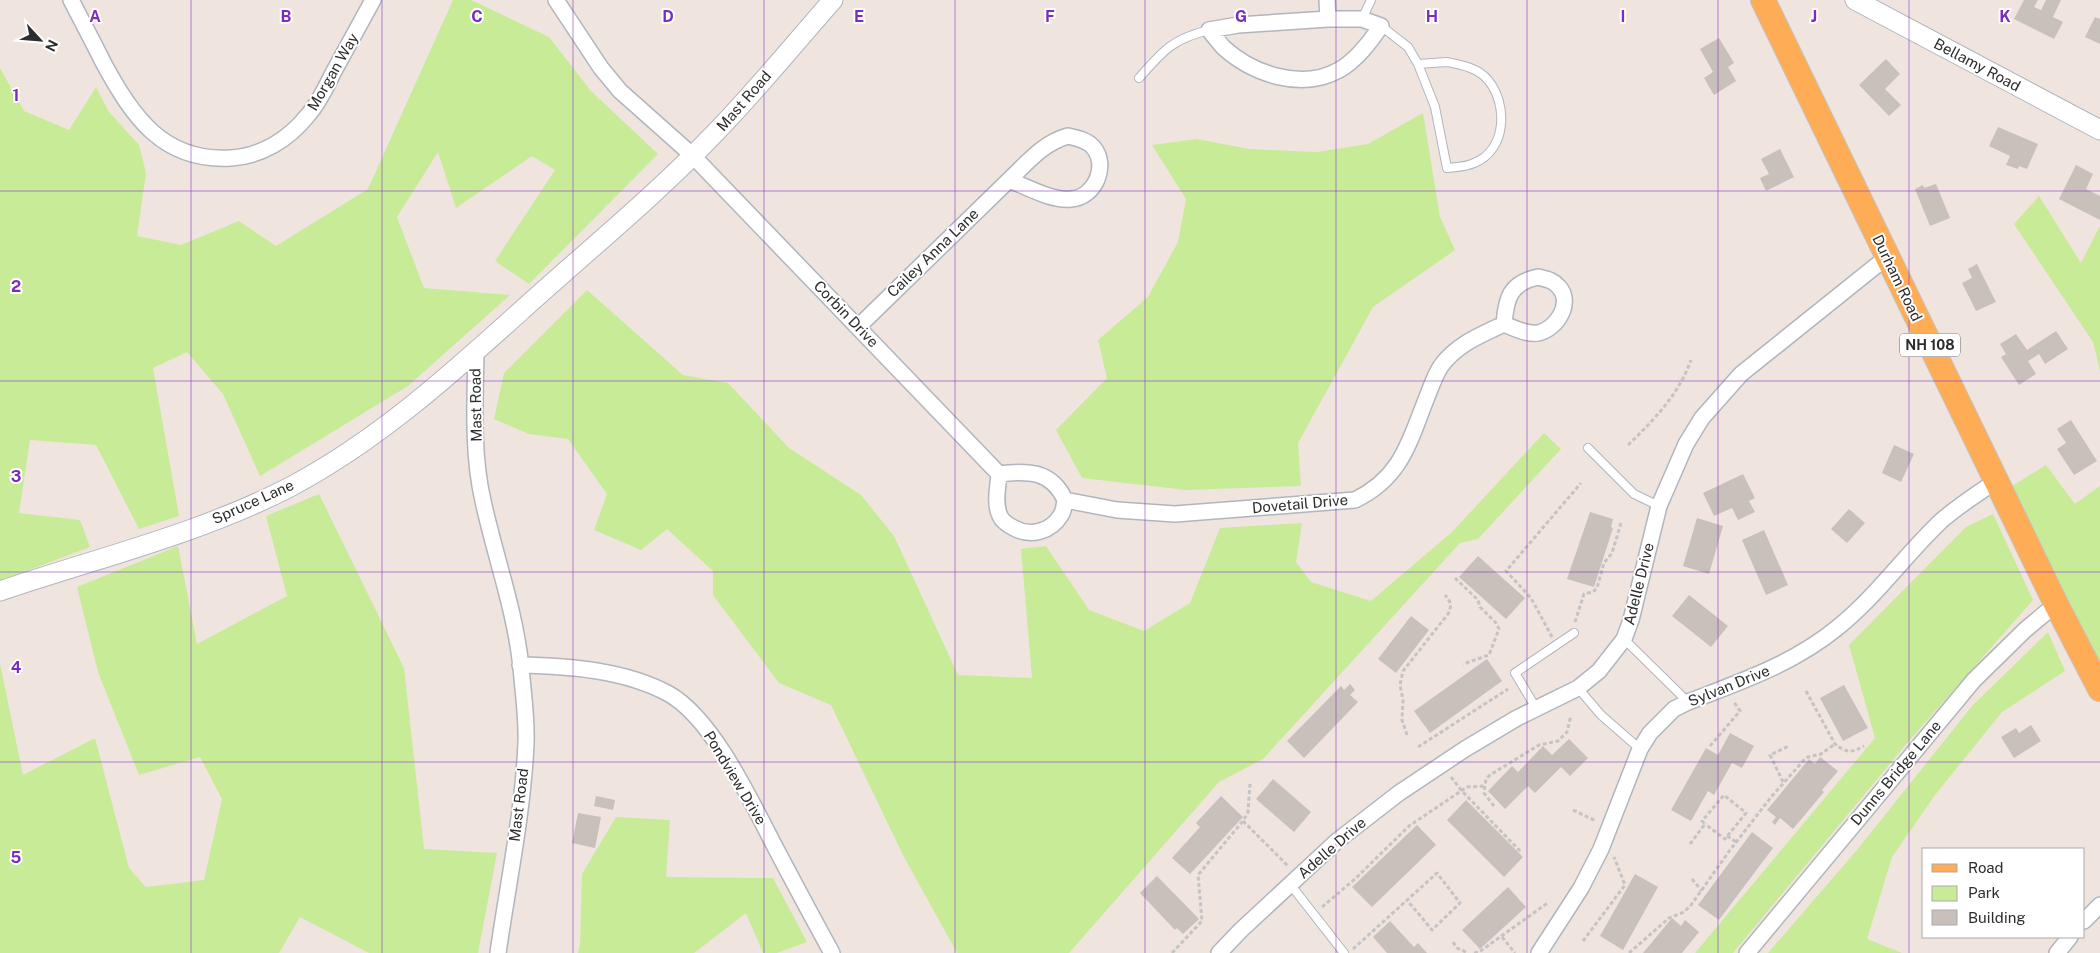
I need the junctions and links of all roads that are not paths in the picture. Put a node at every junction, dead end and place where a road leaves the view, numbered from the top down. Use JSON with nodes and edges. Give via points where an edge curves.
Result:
{"nodes":[{"id":1,"x":70,"y":0,"type":"edge"},
{"id":2,"x":373,"y":0,"type":"edge"},
{"id":3,"x":556,"y":0,"type":"edge"},
{"id":4,"x":833,"y":0,"type":"edge"},
{"id":5,"x":1327,"y":0,"type":"edge"},
{"id":6,"x":1371,"y":0,"type":"edge"},
{"id":7,"x":1762,"y":0,"type":"edge"},
{"id":8,"x":1855,"y":0,"type":"edge"},
{"id":9,"x":1328,"y":19,"type":"junction"},
{"id":10,"x":1362,"y":19,"type":"junction"},
{"id":11,"x":1381,"y":26,"type":"junction"},
{"id":12,"x":1210,"y":30,"type":"junction"},
{"id":13,"x":1418,"y":64,"type":"junction"},
{"id":14,"x":1139,"y":78,"type":"dead end"},
{"id":15,"x":2100,"y":130,"type":"edge"},
{"id":16,"x":692,"y":155,"type":"junction"},
{"id":17,"x":1009,"y":180,"type":"junction"},
{"id":18,"x":1887,"y":257,"type":"junction"},
{"id":19,"x":1504,"y":324,"type":"dead end"},
{"id":20,"x":858,"y":327,"type":"junction"},
{"id":21,"x":476,"y":353,"type":"junction"},
{"id":22,"x":1588,"y":448,"type":"dead end"},
{"id":23,"x":999,"y":474,"type":"junction"},
{"id":24,"x":1996,"y":481,"type":"junction"},
{"id":25,"x":1065,"y":500,"type":"junction"},
{"id":26,"x":1659,"y":506,"type":"junction"},
{"id":27,"x":0,"y":592,"type":"edge"},
{"id":28,"x":2056,"y":604,"type":"junction"},
{"id":29,"x":1574,"y":634,"type":"road end"},
{"id":30,"x":1624,"y":639,"type":"junction"},
{"id":31,"x":520,"y":665,"type":"junction"},
{"id":32,"x":1578,"y":688,"type":"junction"},
{"id":33,"x":2100,"y":689,"type":"edge"},
{"id":34,"x":1688,"y":702,"type":"junction"},
{"id":35,"x":1536,"y":708,"type":"junction"},
{"id":36,"x":1640,"y":749,"type":"junction"},
{"id":37,"x":1290,"y":884,"type":"junction"},
{"id":38,"x":2100,"y":905,"type":"edge"},
{"id":39,"x":2085,"y":920,"type":"edge"},
{"id":40,"x":2069,"y":938,"type":"edge"},
{"id":41,"x":498,"y":953,"type":"edge"},
{"id":42,"x":832,"y":953,"type":"edge"},
{"id":43,"x":1219,"y":953,"type":"edge"},
{"id":44,"x":1344,"y":953,"type":"edge"},
{"id":45,"x":1539,"y":953,"type":"edge"},
{"id":46,"x":1747,"y":953,"type":"edge"},
{"id":47,"x":2057,"y":953,"type":"edge"}],
"edges":[{"from":1,"to":2,"type":"street","name":"Morgan Way","via":[[123,98],[144,126],[171,146],[204,157],[221,158],[238,157],[271,147],[299,126],[319,99]]},
{"from":3,"to":16,"type":"street","name":"Corbin Drive","via":[[620,91]]},
{"from":4,"to":16,"type":"street","name":"Mast Road"},
{"from":5,"to":9,"type":"street"},
{"from":6,"to":10,"type":"lane"},
{"from":7,"to":18,"type":"main road","name":"Durham Road","number":"NH 108"},
{"from":8,"to":15,"type":"street","name":"Bellamy Road"},
{"from":9,"to":10,"type":"street"},
{"from":9,"to":12,"type":"street"},
{"from":10,"to":11,"type":"street"},
{"from":11,"to":12,"type":"street","via":[[1360,52],[1339,70],[1301,79],[1281,78],[1260,71],[1224,48]]},
{"from":11,"to":13,"type":"lane","via":[[1408,47]]},
{"from":12,"to":14,"type":"lane","via":[[1181,38],[1170,45]]},
{"from":13,"to":13,"type":"lane","via":[[1435,107],[1447,168],[1474,163],[1491,149],[1502,129],[1502,113],[1496,92],[1478,71],[1463,65],[1447,62]]},
{"from":16,"to":20,"type":"street","name":"Corbin Drive"},
{"from":16,"to":21,"type":"street","name":"Mast Road"},
{"from":17,"to":17,"type":"street","name":"Cailey Anna Lane","via":[[1050,196],[1071,200],[1085,196],[1094,186],[1099,158],[1093,147],[1082,139],[1068,136],[1041,148]]},
{"from":17,"to":20,"type":"street","name":"Cailey Anna Lane"},
{"from":18,"to":24,"type":"main road","name":"Durham Road","number":"NH 108"},
{"from":18,"to":26,"type":"street","name":"Adelle Drive","via":[[1721,394],[1686,444]]},
{"from":19,"to":25,"type":"street","name":"Dovetail Drive","via":[[1466,342],[1441,366],[1401,459],[1373,491],[1355,500],[1175,514],[1117,510]]},
{"from":20,"to":23,"type":"street","name":"Corbin Drive"},
{"from":21,"to":27,"type":"street","name":"Spruce Lane","via":[[419,402],[292,486],[182,532]]},
{"from":21,"to":31,"type":"street","name":"Mast Road","via":[[476,446],[481,492],[514,624]]},
{"from":22,"to":26,"type":"lane","via":[[1634,494]]},
{"from":23,"to":25,"type":"street","via":[[1020,471],[1040,475],[1060,489]]},
{"from":23,"to":25,"type":"street","via":[[997,500],[1000,516],[1023,533],[1036,533],[1051,526],[1062,515]]},
{"from":24,"to":28,"type":"main road","name":"Durham Road","number":"NH 108"},
{"from":24,"to":34,"type":"street","name":"Sylvan Drive","via":[[1940,522],[1864,604],[1814,646],[1784,663]]},
{"from":26,"to":30,"type":"street","name":"Adelle Drive"},
{"from":28,"to":33,"type":"main road","name":"Durham Road","number":"NH 108"},
{"from":28,"to":46,"type":"street","name":"Dunns Bridge Lane","via":[[1974,680]]},
{"from":29,"to":35,"type":"lane","via":[[1515,673]]},
{"from":30,"to":32,"type":"street","name":"Adelle Drive","via":[[1599,671]]},
{"from":30,"to":34,"type":"lane"},
{"from":31,"to":41,"type":"street","name":"Mast Road","via":[[526,740],[523,780]]},
{"from":31,"to":42,"type":"street","name":"Pondview Drive","via":[[624,677],[669,694],[690,709],[726,758]]},
{"from":32,"to":35,"type":"street","name":"Adelle Drive"},
{"from":32,"to":36,"type":"lane"},
{"from":34,"to":36,"type":"street","name":"Sylvan Drive","via":[[1662,719]]},
{"from":35,"to":37,"type":"street","name":"Adelle Drive","via":[[1465,749],[1399,793],[1337,841]]},
{"from":36,"to":45,"type":"street","name":"Sylvan Drive","via":[[1601,848],[1581,888]]},
{"from":37,"to":43,"type":"street","name":"Adelle Drive"},
{"from":37,"to":44,"type":"lane"},
{"from":38,"to":39,"type":"street"},
{"from":40,"to":47,"type":"street"}]}
